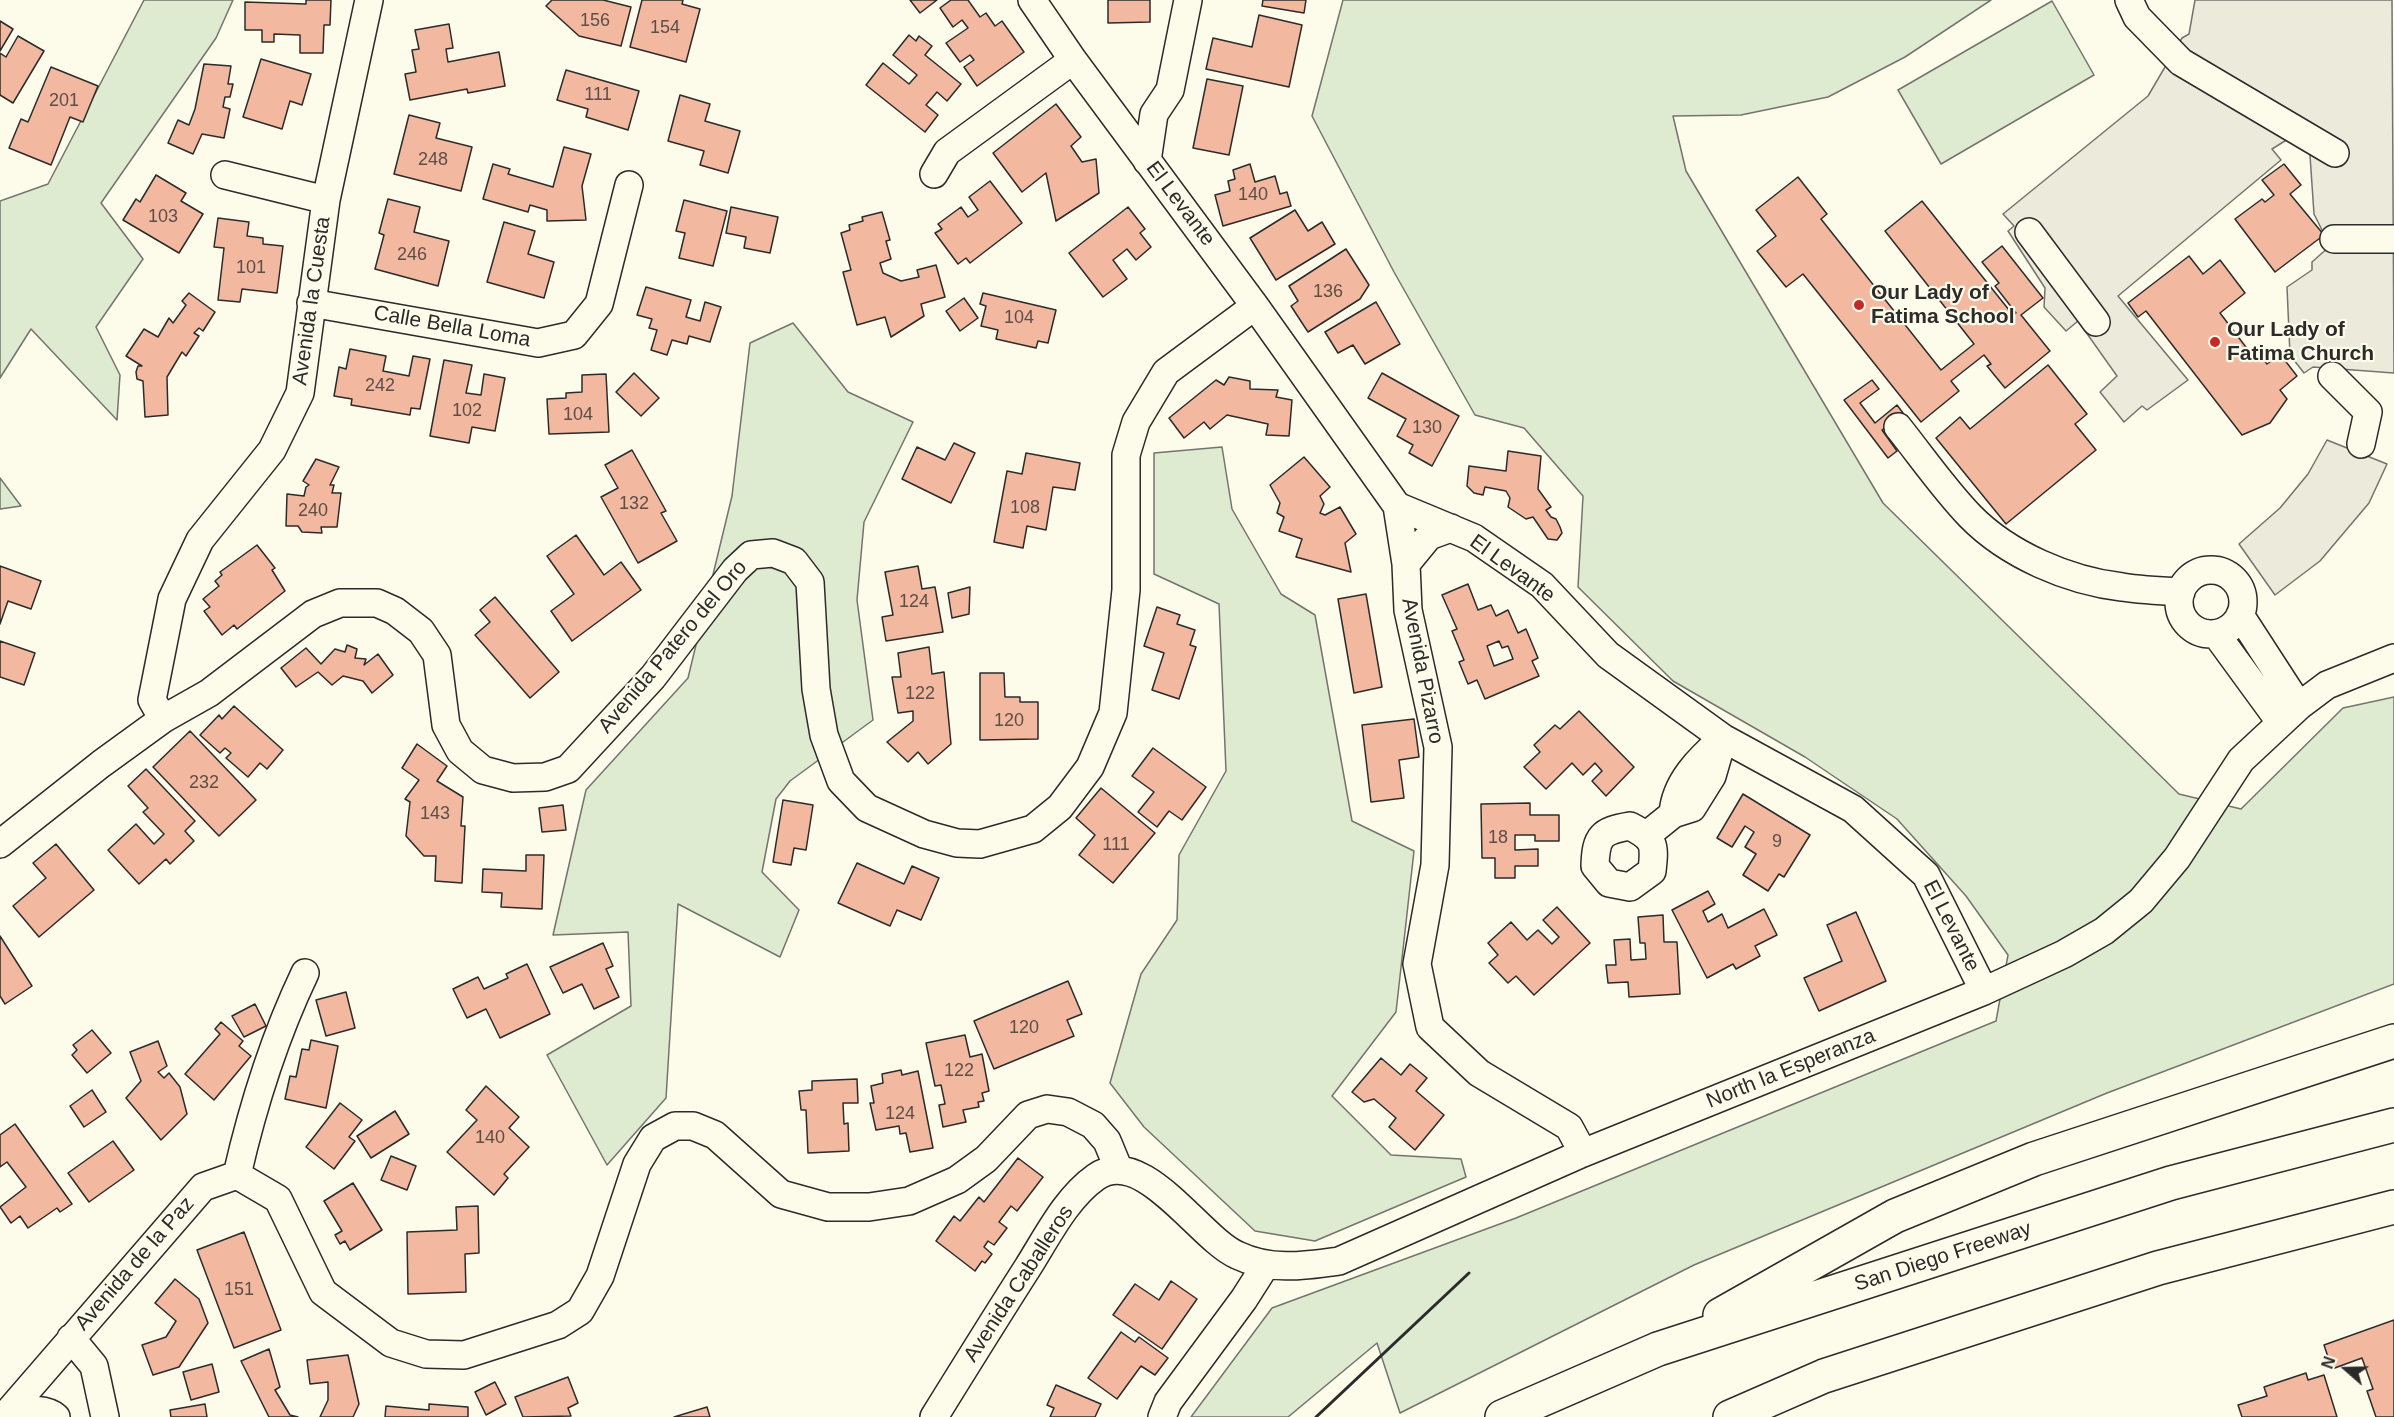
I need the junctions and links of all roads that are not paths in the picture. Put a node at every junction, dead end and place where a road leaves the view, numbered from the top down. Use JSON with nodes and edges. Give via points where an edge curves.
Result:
{"nodes":[{"id":1,"x":369,"y":0,"type":"edge"},
{"id":2,"x":1032,"y":0,"type":"edge"},
{"id":3,"x":1188,"y":0,"type":"edge"},
{"id":4,"x":2129,"y":0,"type":"edge"},
{"id":5,"x":1073,"y":60,"type":"junction"},
{"id":6,"x":2334,"y":153,"type":"dead end"},
{"id":7,"x":1147,"y":161,"type":"junction"},
{"id":8,"x":934,"y":174,"type":"dead end"},
{"id":9,"x":225,"y":175,"type":"dead end"},
{"id":10,"x":629,"y":185,"type":"dead end"},
{"id":11,"x":326,"y":200,"type":"junction"},
{"id":12,"x":2029,"y":232,"type":"dead end"},
{"id":13,"x":2394,"y":238,"type":"edge"},
{"id":14,"x":2334,"y":239,"type":"dead end"},
{"id":15,"x":311,"y":303,"type":"junction"},
{"id":16,"x":1255,"y":306,"type":"junction"},
{"id":17,"x":2096,"y":322,"type":"dead end"},
{"id":18,"x":2332,"y":376,"type":"dead end"},
{"id":19,"x":1898,"y":428,"type":"dead end"},
{"id":20,"x":2361,"y":444,"type":"dead end"},
{"id":21,"x":1396,"y":506,"type":"junction"},
{"id":22,"x":1451,"y":528,"type":"junction"},
{"id":23,"x":1406,"y":564,"type":"junction"},
{"id":24,"x":2181,"y":592,"type":"junction"},
{"id":25,"x":2240,"y":615,"type":"junction"},
{"id":26,"x":2216,"y":634,"type":"junction"},
{"id":27,"x":2394,"y":658,"type":"edge"},
{"id":28,"x":2290,"y":715,"type":"junction"},
{"id":29,"x":163,"y":719,"type":"junction"},
{"id":30,"x":1723,"y":738,"type":"junction"},
{"id":31,"x":1647,"y":835,"type":"dead end"},
{"id":32,"x":0,"y":844,"type":"edge"},
{"id":33,"x":305,"y":973,"type":"dead end"},
{"id":34,"x":1984,"y":991,"type":"junction"},
{"id":35,"x":2394,"y":1041,"type":"edge"},
{"id":36,"x":2394,"y":1125,"type":"edge"},
{"id":37,"x":1583,"y":1153,"type":"junction"},
{"id":38,"x":1119,"y":1170,"type":"junction"},
{"id":39,"x":237,"y":1175,"type":"junction"},
{"id":40,"x":2394,"y":1207,"type":"edge"},
{"id":41,"x":1264,"y":1266,"type":"junction"},
{"id":42,"x":71,"y":1338,"type":"junction"},
{"id":43,"x":1658,"y":1350,"type":"junction"},
{"id":44,"x":6,"y":1414,"type":"edge"},
{"id":45,"x":56,"y":1417,"type":"edge"},
{"id":46,"x":105,"y":1417,"type":"edge"},
{"id":47,"x":934,"y":1417,"type":"edge"},
{"id":48,"x":1162,"y":1417,"type":"edge"},
{"id":49,"x":1502,"y":1417,"type":"edge"},
{"id":50,"x":1730,"y":1417,"type":"edge"}],
"edges":[{"from":1,"to":11,"type":"street","name":"Avenida la Cuesta"},
{"from":2,"to":5,"type":"street","name":"El Levante"},
{"from":3,"to":7,"type":"street","via":[[1170,90],[1154,114]]},
{"from":4,"to":6,"type":"street","via":[[2137,17],[2181,62]]},
{"from":5,"to":7,"type":"street","name":"El Levante"},
{"from":5,"to":8,"type":"street","via":[[947,152]]},
{"from":7,"to":16,"type":"street","name":"El Levante"},
{"from":9,"to":11,"type":"street"},
{"from":10,"to":15,"type":"street","name":"Calle Bella Loma","via":[[599,304],[574,335],[538,343]]},
{"from":11,"to":15,"type":"street","name":"Avenida la Cuesta"},
{"from":12,"to":17,"type":"street"},
{"from":13,"to":14,"type":"street"},
{"from":15,"to":29,"type":"street","name":"Avenida la Cuesta","via":[[300,393],[272,450],[200,540],[172,599],[152,700]]},
{"from":16,"to":21,"type":"street","name":"El Levante"},
{"from":16,"to":29,"type":"street","name":"Avenida Patero del Oro","via":[[1166,372],[1136,422],[1126,455],[1125,590],[1113,713],[1090,767],[1059,807],[1033,829],[980,843],[957,843],[924,834],[867,808],[842,781],[824,735],[816,689],[810,582],[794,561],[773,553],[751,555],[735,570],[652,677],[614,719],[568,769],[545,777],[513,778],[483,770],[460,751],[446,724],[437,656],[421,631],[377,603],[340,603],[313,614],[209,693]]},
{"from":18,"to":20,"type":"street","via":[[2368,412]]},
{"from":19,"to":24,"type":"street","via":[[1971,517],[2036,562],[2120,587]]},
{"from":21,"to":22,"type":"street","name":"El Levante"},
{"from":21,"to":23,"type":"street","name":"Avenida Pizarro"},
{"from":22,"to":23,"type":"street","via":[[1429,536]]},
{"from":22,"to":30,"type":"street","name":"El Levante","via":[[1474,538],[1542,585],[1608,655]]},
{"from":23,"to":37,"type":"street","name":"Avenida Pizarro","via":[[1408,610],[1438,747],[1435,865],[1417,964],[1430,1027],[1479,1073],[1569,1127]]},
{"from":24,"to":25,"type":"street","via":[[2186,583],[2202,572],[2222,572],[2237,584],[2242,594]]},
{"from":24,"to":26,"type":"street","via":[[2181,614],[2187,623],[2195,630]]},
{"from":25,"to":26,"type":"street","via":[[2226,630]]},
{"from":25,"to":28,"type":"street"},
{"from":26,"to":28,"type":"street"},
{"from":27,"to":28,"type":"street","name":"North la Esperanza","via":[[2327,685]]},
{"from":28,"to":34,"type":"street","name":"North la Esperanza","via":[[2241,760],[2176,858],[2141,902],[2104,931],[2064,954]]},
{"from":29,"to":32,"type":"street"},
{"from":30,"to":31,"type":"street","via":[[1712,776],[1692,808],[1673,814]]},
{"from":30,"to":34,"type":"street","name":"El Levante","via":[[1854,809],[1926,875]]},
{"from":33,"to":39,"type":"street","via":[[250,1116]]},
{"from":34,"to":37,"type":"street","name":"North la Esperanza"},
{"from":35,"to":43,"type":"highway","via":[[2034,1159],[1894,1216]]},
{"from":36,"to":43,"type":"highway","name":"San Diego Freeway","via":[[2171,1183]]},
{"from":37,"to":41,"type":"street","name":"North la Esperanza","via":[[1339,1261],[1300,1267]]},
{"from":38,"to":39,"type":"street","via":[[1107,1141],[1093,1125],[1068,1112],[1047,1109],[1028,1115],[986,1159],[957,1180],[909,1201],[869,1207],[828,1207],[782,1194],[715,1135],[693,1126],[675,1126],[653,1138],[637,1164],[600,1276],[580,1311],[558,1325],[464,1355],[426,1354],[391,1343],[323,1292],[278,1199]]},
{"from":38,"to":41,"type":"street","via":[[1136,1174],[1166,1194],[1218,1245]]},
{"from":38,"to":47,"type":"street","name":"Avenida Caballeros","via":[[1098,1175],[1077,1193]]},
{"from":39,"to":42,"type":"street","name":"Avenida de la Paz","via":[[203,1187]]},
{"from":40,"to":50,"type":"highway","via":[[2158,1268],[1824,1376]]},
{"from":41,"to":48,"type":"street","via":[[1168,1402]]},
{"from":42,"to":44,"type":"street","name":"Avenida de la Paz"},
{"from":42,"to":46,"type":"street","via":[[94,1366]]},
{"from":43,"to":49,"type":"highway","name":"San Diego Freeway"},
{"from":44,"to":45,"type":"street","via":[[34,1410]]}]}
